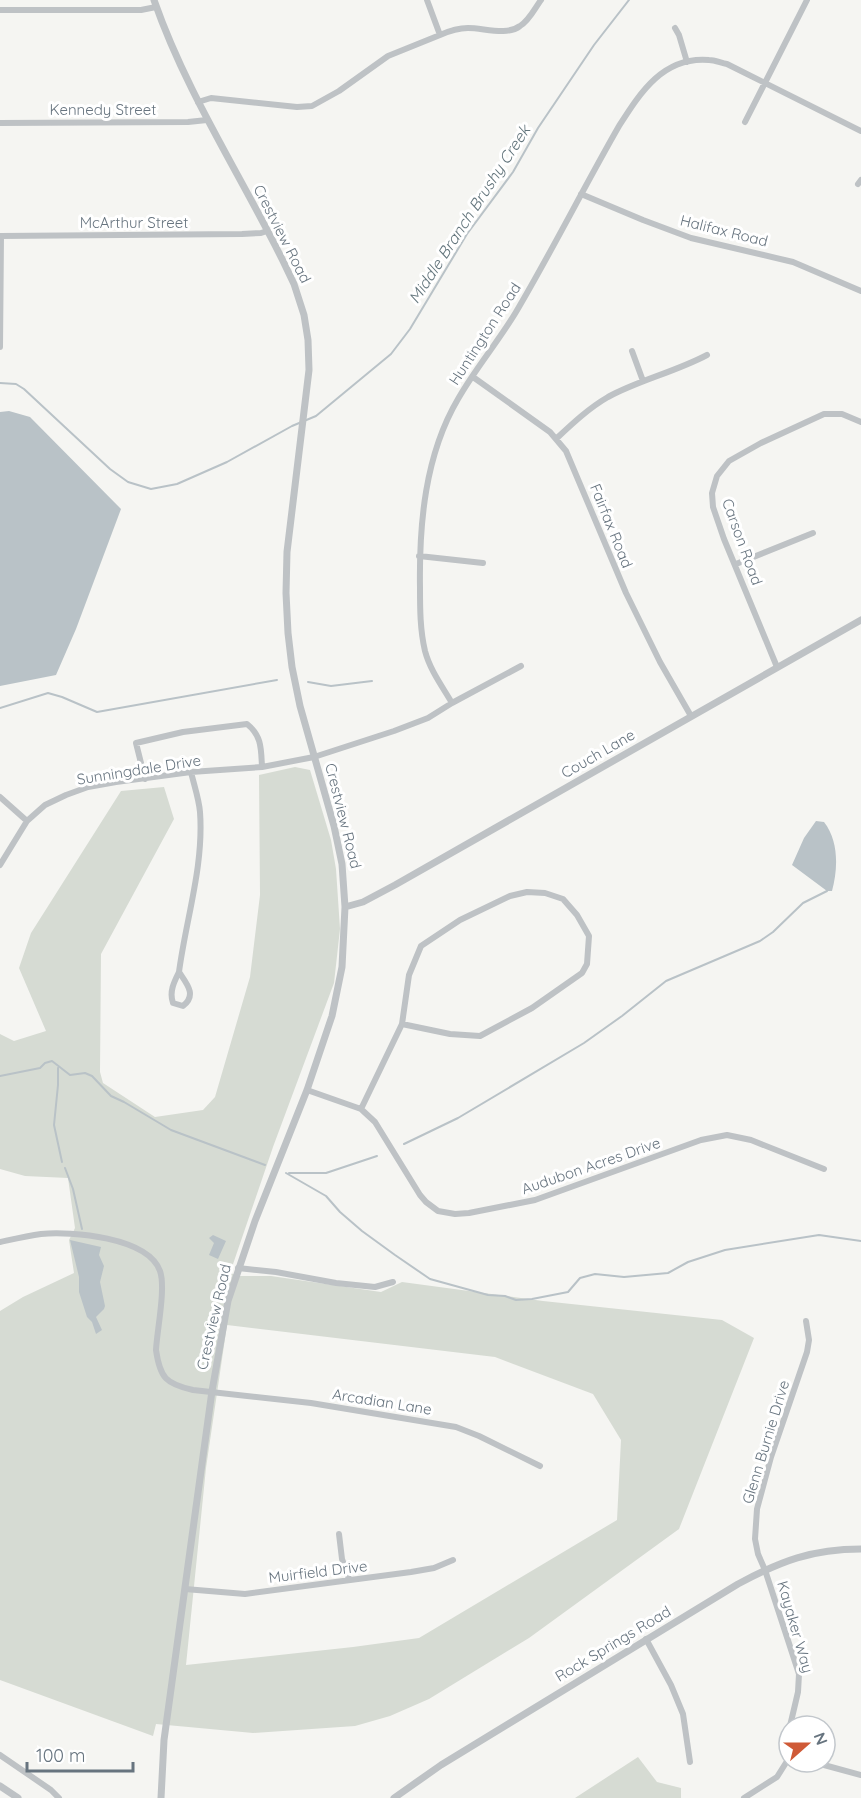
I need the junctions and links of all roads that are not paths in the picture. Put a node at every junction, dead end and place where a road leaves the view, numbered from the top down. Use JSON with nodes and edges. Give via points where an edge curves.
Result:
{"nodes":[{"id":1,"x":427,"y":0,"type":"edge"},
{"id":2,"x":541,"y":0,"type":"edge"},
{"id":3,"x":807,"y":0,"type":"edge"},
{"id":4,"x":155,"y":3,"type":"edge"},
{"id":5,"x":0,"y":10,"type":"edge"},
{"id":6,"x":675,"y":28,"type":"dead end"},
{"id":7,"x":440,"y":35,"type":"junction"},
{"id":8,"x":687,"y":62,"type":"junction"},
{"id":9,"x":764,"y":82,"type":"junction"},
{"id":10,"x":198,"y":102,"type":"junction"},
{"id":11,"x":207,"y":120,"type":"junction"},
{"id":12,"x":745,"y":122,"type":"dead end"},
{"id":13,"x":0,"y":123,"type":"edge"},
{"id":14,"x":861,"y":131,"type":"edge"},
{"id":15,"x":581,"y":194,"type":"junction"},
{"id":16,"x":267,"y":231,"type":"junction"},
{"id":17,"x":1,"y":236,"type":"edge"},
{"id":18,"x":861,"y":291,"type":"edge"},
{"id":19,"x":0,"y":347,"type":"edge"},
{"id":20,"x":632,"y":351,"type":"dead end"},
{"id":21,"x":707,"y":355,"type":"dead end"},
{"id":22,"x":473,"y":376,"type":"junction"},
{"id":23,"x":644,"y":381,"type":"junction"},
{"id":24,"x":861,"y":422,"type":"edge"},
{"id":25,"x":557,"y":438,"type":"junction"},
{"id":26,"x":813,"y":533,"type":"dead end"},
{"id":27,"x":419,"y":556,"type":"junction"},
{"id":28,"x":483,"y":563,"type":"dead end"},
{"id":29,"x":736,"y":564,"type":"junction"},
{"id":30,"x":861,"y":620,"type":"edge"},
{"id":31,"x":521,"y":666,"type":"dead end"},
{"id":32,"x":777,"y":667,"type":"junction"},
{"id":33,"x":452,"y":703,"type":"junction"},
{"id":34,"x":691,"y":716,"type":"junction"},
{"id":35,"x":314,"y":757,"type":"junction"},
{"id":36,"x":262,"y":767,"type":"junction"},
{"id":37,"x":191,"y":772,"type":"junction"},
{"id":38,"x":145,"y":779,"type":"junction"},
{"id":39,"x":0,"y":797,"type":"edge"},
{"id":40,"x":27,"y":821,"type":"junction"},
{"id":41,"x":0,"y":865,"type":"edge"},
{"id":42,"x":345,"y":907,"type":"junction"},
{"id":43,"x":179,"y":972,"type":"junction"},
{"id":44,"x":402,"y":1024,"type":"junction"},
{"id":45,"x":307,"y":1090,"type":"junction"},
{"id":46,"x":360,"y":1109,"type":"junction"},
{"id":47,"x":824,"y":1169,"type":"dead end"},
{"id":48,"x":0,"y":1242,"type":"edge"},
{"id":49,"x":238,"y":1268,"type":"junction"},
{"id":50,"x":393,"y":1282,"type":"dead end"},
{"id":51,"x":806,"y":1321,"type":"dead end"},
{"id":52,"x":212,"y":1391,"type":"junction"},
{"id":53,"x":540,"y":1466,"type":"dead end"},
{"id":54,"x":339,"y":1534,"type":"dead end"},
{"id":55,"x":861,"y":1549,"type":"edge"},
{"id":56,"x":453,"y":1560,"type":"dead end"},
{"id":57,"x":765,"y":1570,"type":"junction"},
{"id":58,"x":349,"y":1579,"type":"junction"},
{"id":59,"x":185,"y":1589,"type":"junction"},
{"id":60,"x":646,"y":1639,"type":"junction"},
{"id":61,"x":792,"y":1714,"type":"edge"},
{"id":62,"x":0,"y":1755,"type":"edge"},
{"id":63,"x":690,"y":1762,"type":"dead end"},
{"id":64,"x":837,"y":1768,"type":"edge"},
{"id":65,"x":779,"y":1774,"type":"edge"},
{"id":66,"x":861,"y":1775,"type":"edge"},
{"id":67,"x":0,"y":1786,"type":"edge"},
{"id":68,"x":18,"y":1798,"type":"edge"},
{"id":69,"x":59,"y":1798,"type":"edge"},
{"id":70,"x":160,"y":1798,"type":"edge"},
{"id":71,"x":394,"y":1798,"type":"edge"},
{"id":72,"x":744,"y":1798,"type":"edge"}],
"edges":[{"from":1,"to":7,"type":"street"},
{"from":2,"to":7,"type":"street","via":[[522,26],[513,30],[466,27]]},
{"from":3,"to":9,"type":"street"},
{"from":4,"to":5,"type":"street","via":[[141,10]]},
{"from":4,"to":10,"type":"street","name":"Crestview Road"},
{"from":6,"to":8,"type":"street"},
{"from":7,"to":10,"type":"street","via":[[388,56],[312,106],[211,98]]},
{"from":8,"to":9,"type":"street","name":"Huntington Road","via":[[708,60],[727,64]]},
{"from":8,"to":15,"type":"street","name":"Huntington Road","via":[[658,75],[646,87]]},
{"from":9,"to":12,"type":"street"},
{"from":9,"to":14,"type":"street","name":"Huntington Road"},
{"from":10,"to":11,"type":"street","name":"Crestview Road"},
{"from":11,"to":13,"type":"street","name":"Kennedy Street"},
{"from":11,"to":16,"type":"street","name":"Crestview Road"},
{"from":15,"to":18,"type":"street","name":"Halifax Road","via":[[691,238],[793,261]]},
{"from":15,"to":22,"type":"street","name":"Huntington Road","via":[[515,315]]},
{"from":16,"to":17,"type":"street","name":"McArthur Street"},
{"from":16,"to":35,"type":"street","name":"Crestview Road","via":[[294,284],[308,340],[309,370],[287,552],[286,618],[292,667]]},
{"from":17,"to":19,"type":"street"},
{"from":20,"to":23,"type":"street"},
{"from":21,"to":23,"type":"street"},
{"from":22,"to":25,"type":"street","name":"Fairfax Road"},
{"from":22,"to":27,"type":"street","name":"Huntington Road","via":[[457,399],[432,463]]},
{"from":23,"to":25,"type":"street","via":[[607,398]]},
{"from":24,"to":29,"type":"street","name":"Carson Road","via":[[842,414],[824,414],[729,461],[717,476],[712,493],[713,507]]},
{"from":25,"to":34,"type":"street","name":"Fairfax Road","via":[[640,623]]},
{"from":26,"to":29,"type":"street"},
{"from":27,"to":28,"type":"street"},
{"from":27,"to":33,"type":"street","name":"Huntington Road","via":[[424,649]]},
{"from":29,"to":32,"type":"street","name":"Carson Road"},
{"from":30,"to":32,"type":"street","name":"Couch Lane"},
{"from":31,"to":33,"type":"street"},
{"from":32,"to":34,"type":"street","name":"Couch Lane"},
{"from":33,"to":35,"type":"street","via":[[428,718]]},
{"from":34,"to":42,"type":"street","name":"Couch Lane","via":[[395,885]]},
{"from":35,"to":36,"type":"street","name":"Sunningdale Drive"},
{"from":35,"to":42,"type":"street","name":"Crestview Road","via":[[342,864]]},
{"from":36,"to":37,"type":"street","name":"Sunningdale Drive"},
{"from":36,"to":38,"type":"street","via":[[257,732],[247,724],[136,743]]},
{"from":37,"to":38,"type":"street","name":"Sunningdale Drive"},
{"from":37,"to":43,"type":"street","via":[[200,811],[200,843]]},
{"from":38,"to":40,"type":"street","name":"Sunningdale Drive","via":[[88,787],[45,805]]},
{"from":39,"to":40,"type":"street"},
{"from":40,"to":41,"type":"street","name":"Sunningdale Drive"},
{"from":42,"to":45,"type":"street","name":"Crestview Road","via":[[342,967],[332,1016]]},
{"from":43,"to":43,"type":"street","via":[[171,997],[173,1003],[183,1005],[191,994]]},
{"from":44,"to":44,"type":"street","via":[[409,975],[421,946],[460,920],[510,896],[545,893],[563,899],[589,936],[587,964],[582,974],[532,1008],[480,1036]]},
{"from":44,"to":46,"type":"street"},
{"from":45,"to":46,"type":"street","name":"Audubon Acres Drive"},
{"from":45,"to":49,"type":"street","name":"Crestview Road"},
{"from":46,"to":47,"type":"street","name":"Audubon Acres Drive","via":[[375,1122],[420,1196],[438,1211],[455,1214],[535,1200],[701,1140],[727,1135],[751,1140]]},
{"from":48,"to":52,"type":"street","name":"Arcadian Lane","via":[[66,1233],[110,1240],[144,1253],[156,1263],[161,1275],[156,1350],[161,1370],[174,1386]]},
{"from":49,"to":50,"type":"street","via":[[375,1287]]},
{"from":49,"to":52,"type":"street","name":"Crestview Road","via":[[222,1329]]},
{"from":51,"to":57,"type":"street","name":"Glenn Burnie Drive","via":[[807,1352],[771,1457],[758,1509],[755,1539]]},
{"from":52,"to":53,"type":"street","name":"Arcadian Lane","via":[[456,1427]]},
{"from":52,"to":59,"type":"street","name":"Crestview Road"},
{"from":54,"to":58,"type":"street"},
{"from":55,"to":57,"type":"street","name":"Rock Springs Road","via":[[807,1554]]},
{"from":56,"to":58,"type":"street","name":"Muirfield Drive","via":[[434,1568]]},
{"from":57,"to":60,"type":"street","name":"Rock Springs Road"},
{"from":57,"to":61,"type":"street","name":"Kayaker Way","via":[[799,1674]]},
{"from":58,"to":59,"type":"street","name":"Muirfield Drive","via":[[244,1594]]},
{"from":59,"to":70,"type":"street","name":"Crestview Road"},
{"from":60,"to":63,"type":"street","via":[[683,1714]]},
{"from":60,"to":71,"type":"street","name":"Rock Springs Road"},
{"from":62,"to":69,"type":"street"},
{"from":64,"to":66,"type":"street"},
{"from":65,"to":72,"type":"street"},
{"from":67,"to":68,"type":"street"}]}
